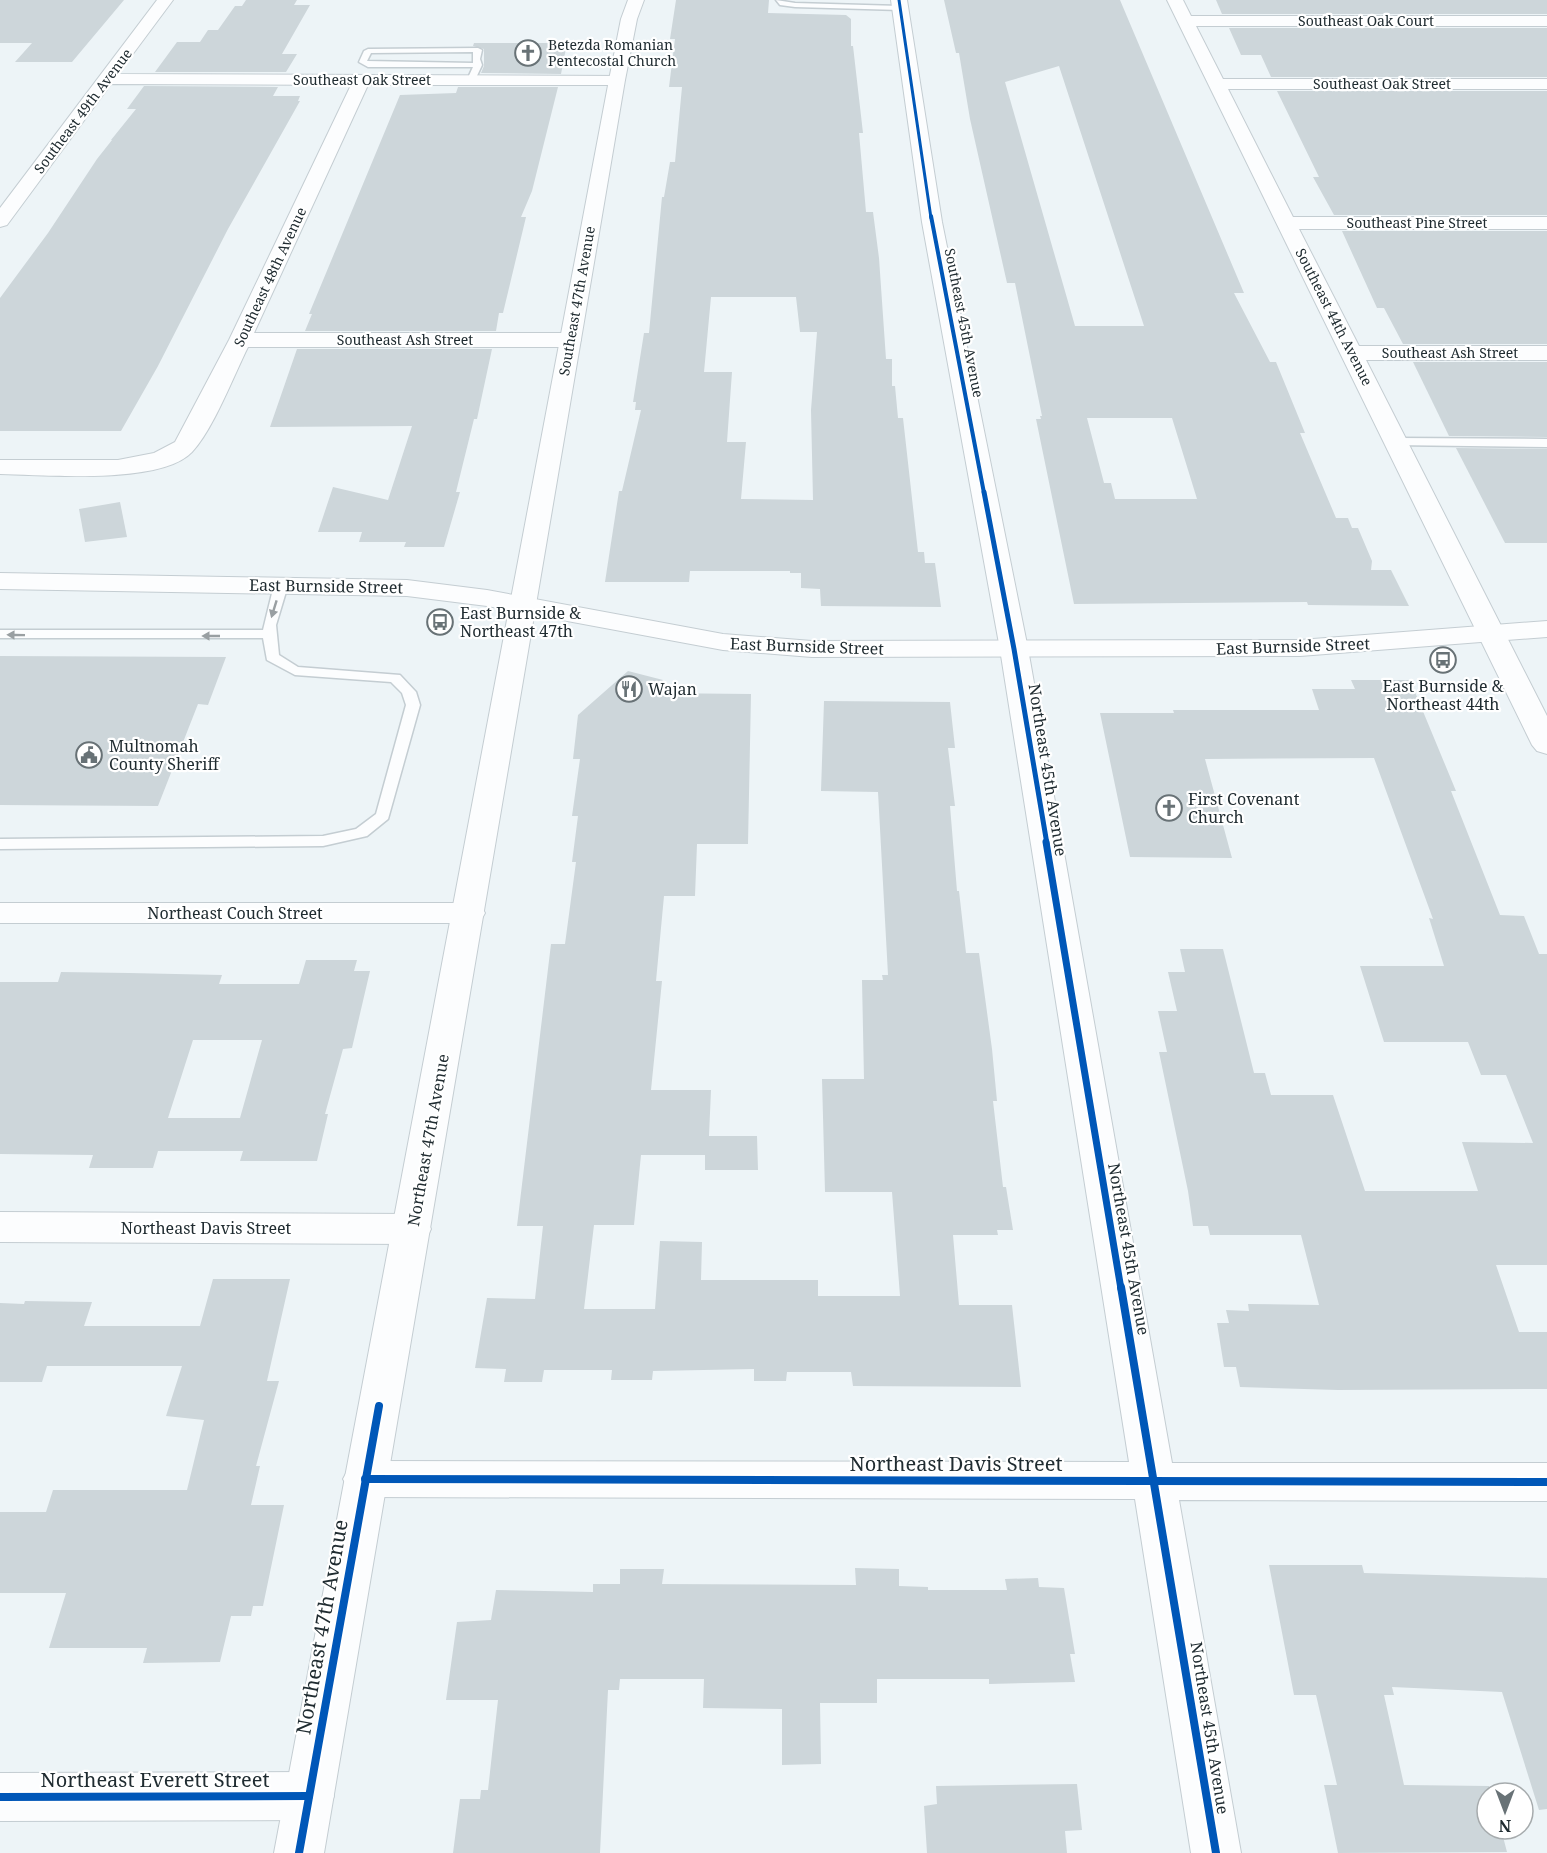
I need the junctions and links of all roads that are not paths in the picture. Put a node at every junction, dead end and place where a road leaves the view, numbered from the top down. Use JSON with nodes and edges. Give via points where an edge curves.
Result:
{"nodes":[{"id":1,"x":165,"y":0,"type":"edge"},
{"id":2,"x":636,"y":0,"type":"edge"},
{"id":3,"x":780,"y":0,"type":"edge"},
{"id":4,"x":1175,"y":0,"type":"edge"},
{"id":5,"x":899,"y":4,"type":"edge"},
{"id":6,"x":1185,"y":21,"type":"junction"},
{"id":7,"x":1547,"y":21,"type":"edge"},
{"id":8,"x":365,"y":72,"type":"junction"},
{"id":9,"x":475,"y":72,"type":"junction"},
{"id":10,"x":108,"y":79,"type":"junction"},
{"id":11,"x":617,"y":80,"type":"junction"},
{"id":12,"x":1217,"y":84,"type":"junction"},
{"id":13,"x":1547,"y":84,"type":"edge"},
{"id":14,"x":0,"y":221,"type":"edge"},
{"id":15,"x":1287,"y":223,"type":"junction"},
{"id":16,"x":1547,"y":223,"type":"edge"},
{"id":17,"x":240,"y":340,"type":"junction"},
{"id":18,"x":570,"y":340,"type":"junction"},
{"id":19,"x":1352,"y":353,"type":"junction"},
{"id":20,"x":1547,"y":353,"type":"edge"},
{"id":21,"x":1397,"y":442,"type":"junction"},
{"id":22,"x":1547,"y":443,"type":"edge"},
{"id":23,"x":0,"y":467,"type":"edge"},
{"id":24,"x":0,"y":581,"type":"edge"},
{"id":25,"x":281,"y":585,"type":"junction"},
{"id":26,"x":522,"y":604,"type":"junction"},
{"id":27,"x":1547,"y":629,"type":"edge"},
{"id":28,"x":0,"y":634,"type":"edge"},
{"id":29,"x":270,"y":634,"type":"junction"},
{"id":30,"x":1492,"y":634,"type":"junction"},
{"id":31,"x":1014,"y":649,"type":"junction"},
{"id":32,"x":1547,"y":745,"type":"edge"},
{"id":33,"x":0,"y":844,"type":"edge"},
{"id":34,"x":0,"y":914,"type":"edge"},
{"id":35,"x":469,"y":914,"type":"junction"},
{"id":36,"x":0,"y":1227,"type":"edge"},
{"id":37,"x":412,"y":1229,"type":"junction"},
{"id":38,"x":365,"y":1479,"type":"junction"},
{"id":39,"x":1156,"y":1481,"type":"junction"},
{"id":40,"x":1547,"y":1482,"type":"edge"},
{"id":41,"x":309,"y":1796,"type":"junction"},
{"id":42,"x":0,"y":1797,"type":"edge"},
{"id":43,"x":299,"y":1853,"type":"edge"},
{"id":44,"x":1216,"y":1853,"type":"edge"}],
"edges":[{"from":1,"to":10,"type":"street","name":"Southeast 49th Avenue"},
{"from":2,"to":11,"type":"street","name":"Southeast 47th Avenue"},
{"from":3,"to":5,"type":"lane","via":[[795,5]]},
{"from":4,"to":6,"type":"street","name":"Southeast 44th Avenue"},
{"from":5,"to":31,"type":"street","name":"Southeast 45th Avenue","via":[[932,222]]},
{"from":6,"to":7,"type":"street","name":"Southeast Oak Court"},
{"from":6,"to":12,"type":"street","name":"Southeast 44th Avenue"},
{"from":8,"to":9,"type":"street","name":"Southeast Oak Street"},
{"from":8,"to":9,"type":"lane","via":[[363,64],[368,51],[478,50]]},
{"from":8,"to":10,"type":"street","name":"Southeast Oak Street"},
{"from":8,"to":17,"type":"street","name":"Southeast 48th Avenue"},
{"from":9,"to":11,"type":"street","name":"Southeast Oak Street"},
{"from":10,"to":14,"type":"street","name":"Southeast 49th Avenue"},
{"from":11,"to":18,"type":"street","name":"Southeast 47th Avenue"},
{"from":12,"to":13,"type":"street","name":"Southeast Oak Street"},
{"from":12,"to":15,"type":"street","name":"Southeast 44th Avenue"},
{"from":15,"to":16,"type":"street","name":"Southeast Pine Street"},
{"from":15,"to":19,"type":"street","name":"Southeast 44th Avenue"},
{"from":17,"to":18,"type":"street","name":"Southeast Ash Street"},
{"from":17,"to":23,"type":"street","name":"Southeast 48th Avenue","via":[[192,435],[181,449],[135,466]]},
{"from":18,"to":26,"type":"street","name":"Southeast 47th Avenue"},
{"from":19,"to":20,"type":"street","name":"Southeast Ash Street"},
{"from":19,"to":21,"type":"street","name":"Southeast 44th Avenue"},
{"from":21,"to":22,"type":"lane"},
{"from":21,"to":30,"type":"street","name":"Southeast 44th Avenue"},
{"from":24,"to":25,"type":"street","name":"East Burnside Street"},
{"from":25,"to":26,"type":"street","name":"East Burnside Street","via":[[406,588]]},
{"from":25,"to":29,"type":"lane","one_way":true},
{"from":26,"to":31,"type":"street","name":"East Burnside Street","via":[[761,646]]},
{"from":26,"to":35,"type":"street","name":"Northeast 47th Avenue"},
{"from":27,"to":30,"type":"street","name":"East Burnside Street"},
{"from":29,"to":28,"type":"lane","one_way":true},
{"from":29,"to":33,"type":"lane","via":[[272,657],[295,670],[395,678],[409,692],[413,705],[383,816],[361,833],[323,841]]},
{"from":30,"to":31,"type":"street","name":"East Burnside Street","via":[[1300,648]]},
{"from":30,"to":32,"type":"street","name":"Southeast 44th Avenue"},
{"from":31,"to":39,"type":"street","name":"Northeast 45th Avenue"},
{"from":34,"to":35,"type":"street","name":"Northeast Couch Street"},
{"from":35,"to":37,"type":"street","name":"Northeast 47th Avenue"},
{"from":36,"to":37,"type":"street","name":"Northeast Davis Street"},
{"from":37,"to":38,"type":"street","name":"Northeast 47th Avenue"},
{"from":38,"to":39,"type":"street","name":"Northeast Davis Street"},
{"from":38,"to":41,"type":"street","name":"Northeast 47th Avenue"},
{"from":39,"to":40,"type":"street","name":"Northeast Davis Street"},
{"from":39,"to":44,"type":"street","name":"Northeast 45th Avenue"},
{"from":41,"to":42,"type":"street","name":"Northeast Everett Street"},
{"from":41,"to":43,"type":"street","name":"Northeast 47th Avenue"}]}
